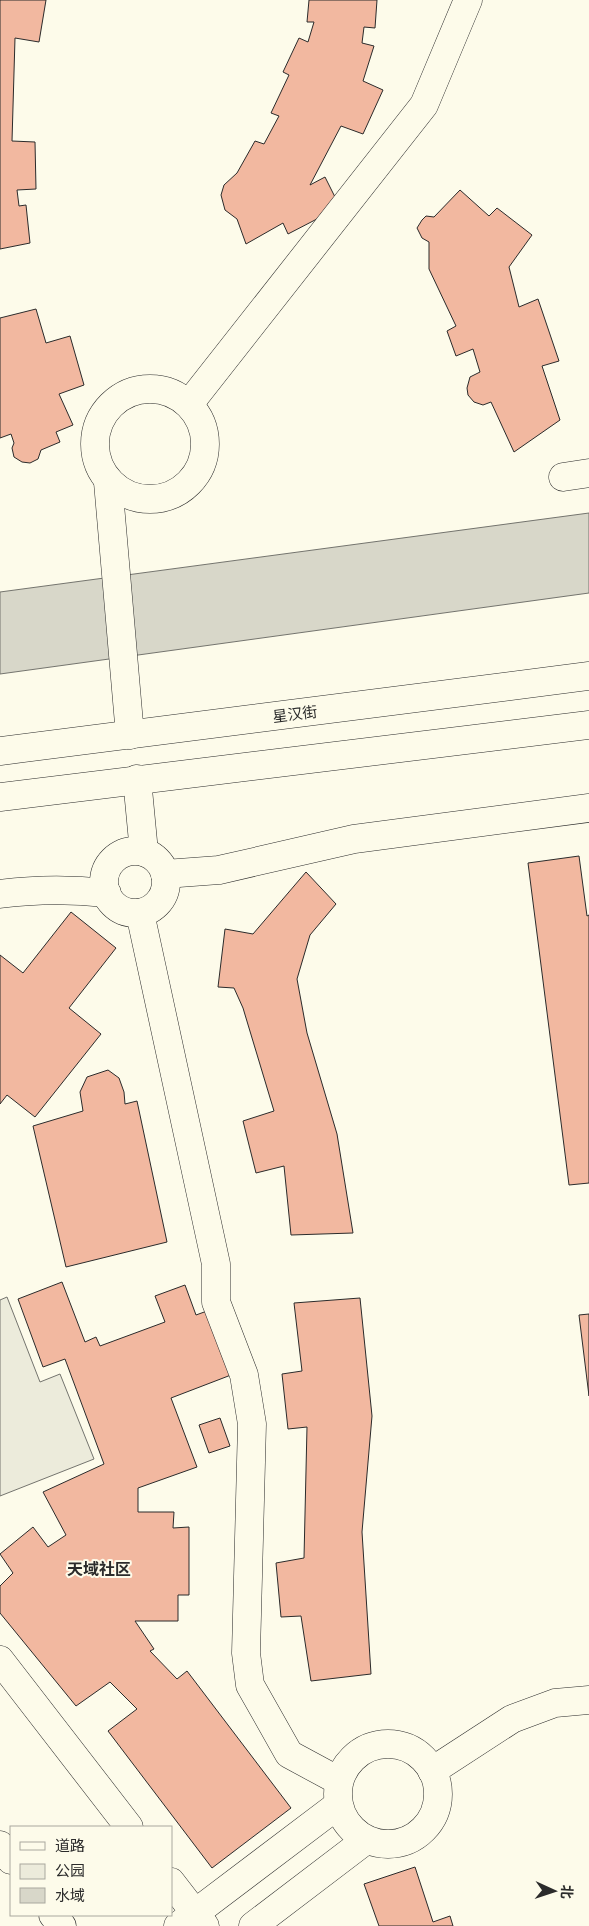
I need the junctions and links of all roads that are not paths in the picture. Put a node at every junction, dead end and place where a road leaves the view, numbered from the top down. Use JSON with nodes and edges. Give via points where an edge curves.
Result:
{"nodes":[{"id":1,"x":468,"y":0,"type":"edge"},
{"id":2,"x":189,"y":404,"type":"junction"},
{"id":3,"x":108,"y":482,"type":"junction"},
{"id":4,"x":589,"y":676,"type":"edge"},
{"id":5,"x":589,"y":724,"type":"edge"},
{"id":6,"x":130,"y":735,"type":"junction"},
{"id":7,"x":0,"y":751,"type":"edge"},
{"id":8,"x":137,"y":779,"type":"junction"},
{"id":9,"x":0,"y":797,"type":"edge"},
{"id":10,"x":589,"y":808,"type":"edge"},
{"id":11,"x":144,"y":852,"type":"junction"},
{"id":12,"x":165,"y":874,"type":"junction"},
{"id":13,"x":106,"y":893,"type":"junction"},
{"id":14,"x":0,"y":894,"type":"edge"},
{"id":15,"x":140,"y":913,"type":"junction"},
{"id":16,"x":0,"y":1660,"type":"edge"},
{"id":17,"x":589,"y":1700,"type":"edge"},
{"id":18,"x":432,"y":1771,"type":"junction"},
{"id":19,"x":339,"y":1793,"type":"junction"},
{"id":20,"x":128,"y":1826,"type":"edge"},
{"id":21,"x":366,"y":1840,"type":"junction"},
{"id":22,"x":0,"y":1845,"type":"edge"},
{"id":23,"x":10,"y":1859,"type":"edge"},
{"id":24,"x":172,"y":1884,"type":"edge"},
{"id":25,"x":54,"y":1916,"type":"edge"},
{"id":26,"x":193,"y":1922,"type":"edge"},
{"id":27,"x":62,"y":1926,"type":"edge"},
{"id":28,"x":253,"y":1926,"type":"edge"}],
"edges":[{"from":1,"to":2,"type":"street","via":[[424,105]]},
{"from":2,"to":3,"type":"street","via":[[172,392],[150,388],[129,391],[111,403],[98,421],[94,442],[97,463]]},
{"from":2,"to":3,"type":"street","via":[[203,425],[206,451],[197,474],[178,492],[155,500],[129,496]]},
{"from":3,"to":6,"type":"street"},
{"from":4,"to":6,"type":"street","name":"星汉街"},
{"from":5,"to":8,"type":"street"},
{"from":6,"to":7,"type":"street","name":"星汉街"},
{"from":8,"to":9,"type":"street"},
{"from":8,"to":11,"type":"street"},
{"from":10,"to":12,"type":"street","via":[[354,839],[220,870]]},
{"from":11,"to":12,"type":"street","via":[[158,860]]},
{"from":11,"to":13,"type":"street","via":[[134,851],[116,858],[106,874]]},
{"from":12,"to":15,"type":"street","via":[[164,895],[150,910]]},
{"from":13,"to":14,"type":"street","via":[[36,890]]},
{"from":13,"to":15,"type":"street","via":[[120,909]]},
{"from":15,"to":19,"type":"street","via":[[216,1264],[216,1302],[244,1375],[252,1424],[246,1653],[250,1685],[289,1754]]},
{"from":16,"to":20,"type":"street"},
{"from":17,"to":18,"type":"street","via":[[555,1703],[512,1718]]},
{"from":18,"to":19,"type":"street","via":[[424,1758],[412,1749],[397,1744],[367,1747],[345,1768]]},
{"from":18,"to":21,"type":"street","via":[[438,1786],[438,1801],[424,1829],[397,1844]]},
{"from":19,"to":21,"type":"street","via":[[344,1819]]},
{"from":19,"to":26,"type":"street"},
{"from":21,"to":28,"type":"street"},
{"from":22,"to":23,"type":"street"},
{"from":24,"to":26,"type":"street"},
{"from":25,"to":27,"type":"street"}]}
